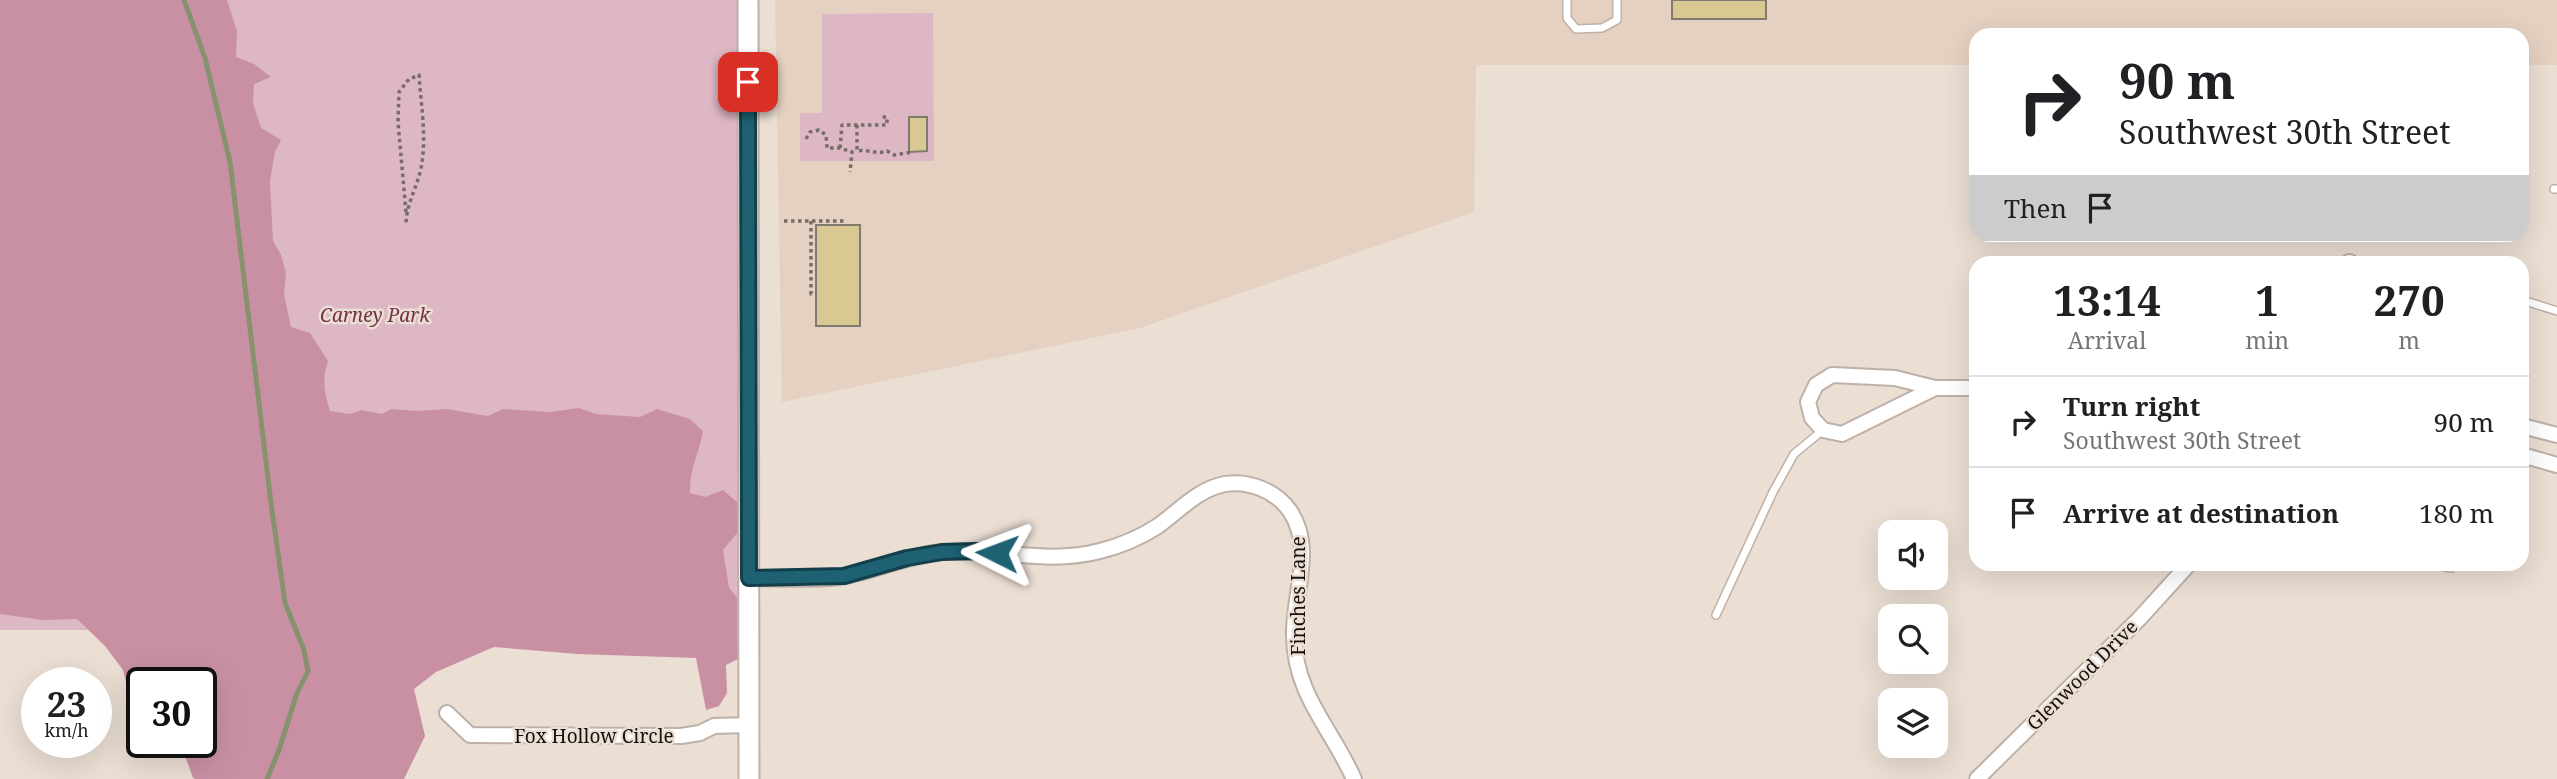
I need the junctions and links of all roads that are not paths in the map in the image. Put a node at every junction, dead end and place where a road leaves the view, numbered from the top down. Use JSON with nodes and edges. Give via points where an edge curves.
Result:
{"nodes":[{"id":1,"x":748,"y":0,"type":"edge"},
{"id":2,"x":1567,"y":0,"type":"edge"},
{"id":3,"x":1617,"y":0,"type":"edge"},
{"id":4,"x":2529,"y":302,"type":"edge"},
{"id":5,"x":2557,"y":311,"type":"edge"},
{"id":6,"x":1935,"y":387,"type":"junction"},
{"id":7,"x":1969,"y":387,"type":"edge"},
{"id":8,"x":2529,"y":428,"type":"edge"},
{"id":9,"x":1823,"y":430,"type":"junction"},
{"id":10,"x":2557,"y":435,"type":"edge"},
{"id":11,"x":2529,"y":457,"type":"edge"},
{"id":12,"x":2557,"y":465,"type":"edge"},
{"id":13,"x":2181,"y":571,"type":"edge"},
{"id":14,"x":749,"y":578,"type":"junction"},
{"id":15,"x":1716,"y":615,"type":"dead end"},
{"id":16,"x":447,"y":713,"type":"dead end"},
{"id":17,"x":748,"y":725,"type":"junction"},
{"id":18,"x":1983,"y":777,"type":"edge"},
{"id":19,"x":749,"y":779,"type":"edge"},
{"id":20,"x":1354,"y":779,"type":"edge"}],
"edges":[{"from":1,"to":14,"type":"street"},
{"from":2,"to":3,"type":"lane","via":[[1567,18],[1576,29],[1602,28],[1617,20]]},
{"from":4,"to":5,"type":"lane"},
{"from":6,"to":7,"type":"street"},
{"from":6,"to":9,"type":"street","via":[[1842,434]]},
{"from":6,"to":9,"type":"street","via":[[1895,378],[1832,375],[1816,385],[1808,402],[1811,418]]},
{"from":8,"to":10,"type":"street"},
{"from":9,"to":15,"type":"lane","via":[[1794,454]]},
{"from":11,"to":12,"type":"street"},
{"from":13,"to":18,"type":"street","name":"Glenwood Drive"},
{"from":14,"to":17,"type":"street"},
{"from":14,"to":20,"type":"street","name":"Finches Lane","via":[[844,576],[942,552],[1068,557],[1129,541],[1209,489],[1226,484],[1262,488],[1288,508],[1297,523],[1302,550],[1294,636],[1297,663],[1305,692]]},
{"from":16,"to":17,"type":"street","name":"Fox Hollow Circle","via":[[470,735],[681,736],[714,726]]},
{"from":17,"to":19,"type":"street"}]}
